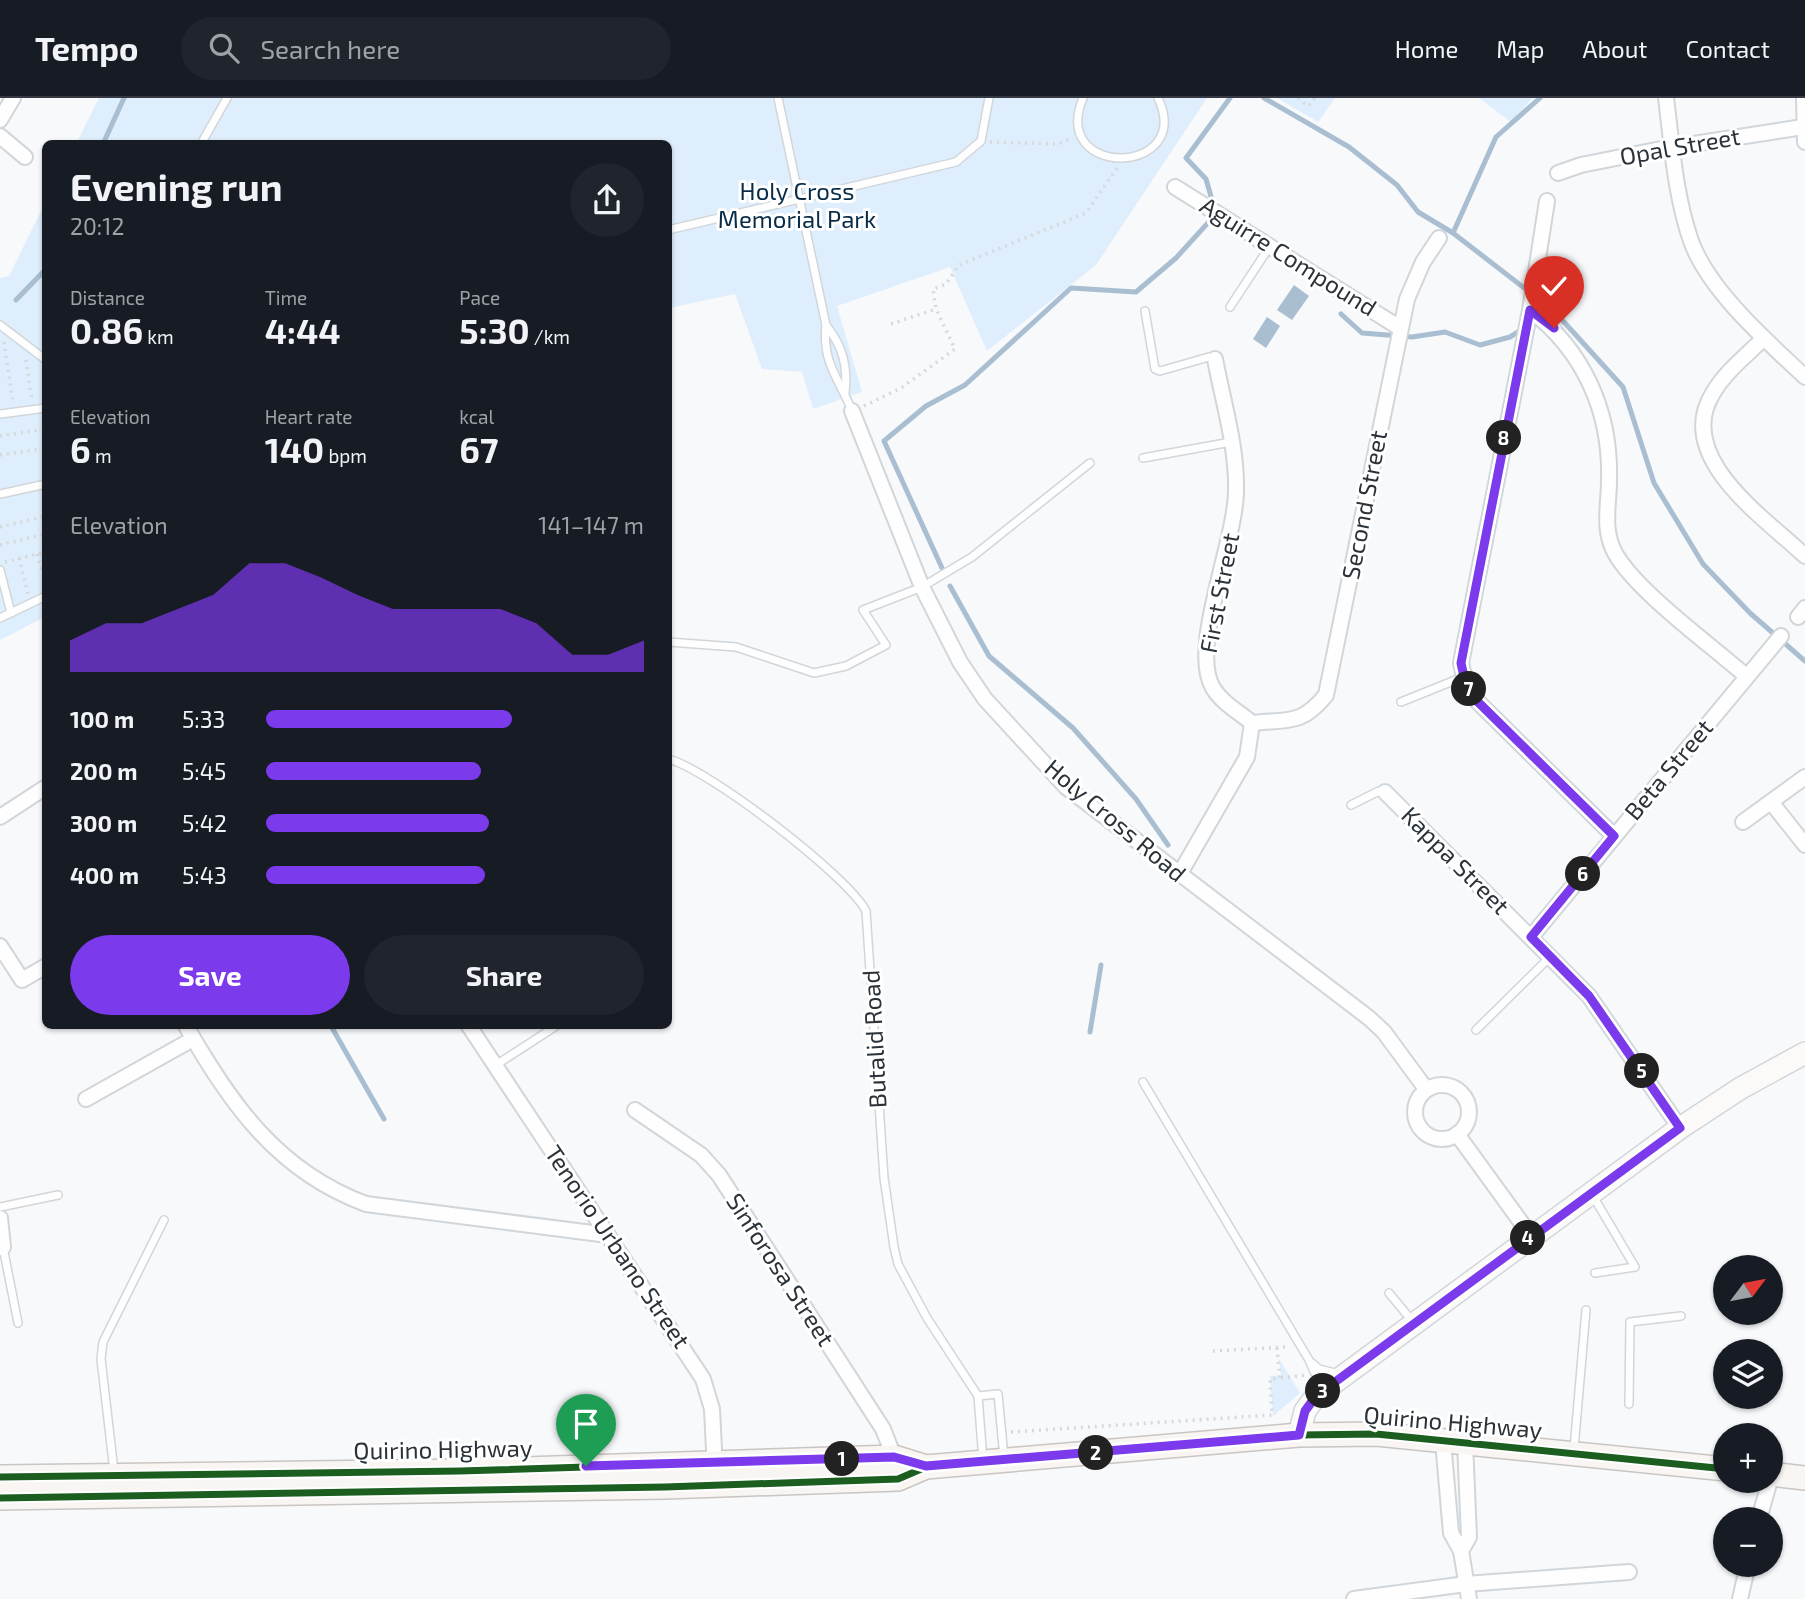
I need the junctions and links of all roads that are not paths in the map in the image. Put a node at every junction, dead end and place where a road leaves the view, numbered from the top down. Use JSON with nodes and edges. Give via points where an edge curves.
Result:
{"nodes":[{"id":1,"x":13,"y":98,"type":"edge"},
{"id":2,"x":227,"y":98,"type":"edge"},
{"id":3,"x":779,"y":98,"type":"edge"},
{"id":4,"x":989,"y":98,"type":"edge"},
{"id":5,"x":1083,"y":98,"type":"edge"},
{"id":6,"x":1158,"y":98,"type":"edge"},
{"id":7,"x":1666,"y":98,"type":"edge"},
{"id":8,"x":1804,"y":98,"type":"edge"},
{"id":9,"x":0,"y":120,"type":"edge"},
{"id":10,"x":1804,"y":135,"type":"edge"},
{"id":11,"x":0,"y":136,"type":"edge"},
{"id":12,"x":203,"y":140,"type":"edge"},
{"id":13,"x":1672,"y":146,"type":"junction"},
{"id":14,"x":25,"y":157,"type":"dead end"},
{"id":15,"x":1558,"y":173,"type":"dead end"},
{"id":16,"x":1175,"y":187,"type":"dead end"},
{"id":17,"x":800,"y":201,"type":"junction"},
{"id":18,"x":1547,"y":201,"type":"dead end"},
{"id":19,"x":672,"y":229,"type":"edge"},
{"id":20,"x":1439,"y":238,"type":"dead end"},
{"id":21,"x":1270,"y":246,"type":"junction"},
{"id":22,"x":1230,"y":307,"type":"dead end"},
{"id":23,"x":1530,"y":310,"type":"junction"},
{"id":24,"x":1145,"y":311,"type":"dead end"},
{"id":25,"x":1,"y":326,"type":"edge"},
{"id":26,"x":826,"y":326,"type":"junction"},
{"id":27,"x":1400,"y":328,"type":"junction"},
{"id":28,"x":1764,"y":338,"type":"junction"},
{"id":29,"x":42,"y":357,"type":"edge"},
{"id":30,"x":1215,"y":359,"type":"joint"},
{"id":31,"x":1805,"y":377,"type":"edge"},
{"id":32,"x":845,"y":393,"type":"junction"},
{"id":33,"x":42,"y":409,"type":"edge"},
{"id":34,"x":852,"y":411,"type":"joint"},
{"id":35,"x":0,"y":414,"type":"edge"},
{"id":36,"x":1231,"y":442,"type":"junction"},
{"id":37,"x":1143,"y":458,"type":"dead end"},
{"id":38,"x":1090,"y":463,"type":"dead end"},
{"id":39,"x":42,"y":485,"type":"edge"},
{"id":40,"x":0,"y":494,"type":"edge"},
{"id":41,"x":1805,"y":556,"type":"edge"},
{"id":42,"x":0,"y":570,"type":"edge"},
{"id":43,"x":922,"y":587,"type":"junction"},
{"id":44,"x":42,"y":598,"type":"edge"},
{"id":45,"x":11,"y":612,"type":"junction"},
{"id":46,"x":0,"y":618,"type":"edge"},
{"id":47,"x":1781,"y":636,"type":"dead end"},
{"id":48,"x":672,"y":642,"type":"edge"},
{"id":49,"x":1746,"y":676,"type":"junction"},
{"id":50,"x":1464,"y":677,"type":"junction"},
{"id":51,"x":1401,"y":702,"type":"dead end"},
{"id":52,"x":1252,"y":723,"type":"junction"},
{"id":53,"x":672,"y":761,"type":"edge"},
{"id":54,"x":1805,"y":777,"type":"edge"},
{"id":55,"x":42,"y":792,"type":"edge"},
{"id":56,"x":1385,"y":792,"type":"joint"},
{"id":57,"x":1771,"y":802,"type":"junction"},
{"id":58,"x":1351,"y":805,"type":"dead end"},
{"id":59,"x":0,"y":817,"type":"edge"},
{"id":60,"x":1805,"y":819,"type":"edge"},
{"id":61,"x":1743,"y":822,"type":"dead end"},
{"id":62,"x":1791,"y":828,"type":"junction"},
{"id":63,"x":1614,"y":836,"type":"junction"},
{"id":64,"x":1805,"y":845,"type":"edge"},
{"id":65,"x":1179,"y":875,"type":"junction"},
{"id":66,"x":1531,"y":937,"type":"junction"},
{"id":67,"x":0,"y":946,"type":"edge"},
{"id":68,"x":1550,"y":956,"type":"junction"},
{"id":69,"x":42,"y":968,"type":"edge"},
{"id":70,"x":188,"y":1029,"type":"edge"},
{"id":71,"x":471,"y":1029,"type":"edge"},
{"id":72,"x":551,"y":1029,"type":"edge"},
{"id":73,"x":1476,"y":1030,"type":"dead end"},
{"id":74,"x":193,"y":1039,"type":"junction"},
{"id":75,"x":1805,"y":1053,"type":"edge"},
{"id":76,"x":496,"y":1065,"type":"junction"},
{"id":77,"x":1143,"y":1082,"type":"dead end"},
{"id":78,"x":1426,"y":1089,"type":"junction"},
{"id":79,"x":86,"y":1099,"type":"dead end"},
{"id":80,"x":635,"y":1110,"type":"dead end"},
{"id":81,"x":1680,"y":1128,"type":"junction"},
{"id":82,"x":1457,"y":1134,"type":"junction"},
{"id":83,"x":1591,"y":1193,"type":"junction"},
{"id":84,"x":58,"y":1195,"type":"dead end"},
{"id":85,"x":0,"y":1207,"type":"edge"},
{"id":86,"x":0,"y":1218,"type":"edge"},
{"id":87,"x":164,"y":1220,"type":"dead end"},
{"id":88,"x":608,"y":1235,"type":"junction"},
{"id":89,"x":1531,"y":1236,"type":"junction"},
{"id":90,"x":2,"y":1247,"type":"edge"},
{"id":91,"x":1595,"y":1273,"type":"dead end"},
{"id":92,"x":1389,"y":1293,"type":"dead end"},
{"id":93,"x":1586,"y":1310,"type":"dead end"},
{"id":94,"x":1681,"y":1316,"type":"dead end"},
{"id":95,"x":18,"y":1323,"type":"dead end"},
{"id":96,"x":1414,"y":1324,"type":"junction"},
{"id":97,"x":1308,"y":1360,"type":"junction"},
{"id":98,"x":1348,"y":1374,"type":"junction"},
{"id":99,"x":978,"y":1396,"type":"junction"},
{"id":100,"x":1316,"y":1396,"type":"junction"},
{"id":101,"x":1629,"y":1404,"type":"dead end"},
{"id":102,"x":1299,"y":1435,"type":"junction"},
{"id":103,"x":1454,"y":1441,"type":"junction"},
{"id":104,"x":1574,"y":1452,"type":"junction"},
{"id":105,"x":894,"y":1457,"type":"junction"},
{"id":106,"x":994,"y":1462,"type":"junction"},
{"id":107,"x":664,"y":1464,"type":"junction"},
{"id":108,"x":926,"y":1466,"type":"junction"},
{"id":109,"x":1713,"y":1468,"type":"edge"},
{"id":110,"x":715,"y":1474,"type":"junction"},
{"id":111,"x":114,"y":1475,"type":"junction"},
{"id":112,"x":0,"y":1477,"type":"edge"},
{"id":113,"x":1783,"y":1477,"type":"edge"},
{"id":114,"x":559,"y":1478,"type":"junction"},
{"id":115,"x":1805,"y":1478,"type":"edge"},
{"id":116,"x":484,"y":1480,"type":"junction"},
{"id":117,"x":666,"y":1487,"type":"junction"},
{"id":118,"x":0,"y":1498,"type":"edge"},
{"id":119,"x":1461,"y":1551,"type":"junction"},
{"id":120,"x":1629,"y":1572,"type":"dead end"},
{"id":121,"x":1745,"y":1577,"type":"edge"},
{"id":122,"x":1467,"y":1592,"type":"edge"},
{"id":123,"x":1354,"y":1599,"type":"edge"},
{"id":124,"x":1740,"y":1599,"type":"edge"}],
"edges":[{"from":1,"to":9,"type":"street"},
{"from":2,"to":12,"type":"lane"},
{"from":3,"to":17,"type":"lane"},
{"from":4,"to":17,"type":"lane","via":[[981,141],[972,151],[941,167]]},
{"from":5,"to":6,"type":"lane","via":[[1078,116],[1082,135],[1094,151],[1122,160],[1141,155],[1156,142],[1163,124]]},
{"from":7,"to":13,"type":"street"},
{"from":8,"to":10,"type":"street"},
{"from":10,"to":13,"type":"street","name":"Opal Street"},
{"from":11,"to":14,"type":"street"},
{"from":13,"to":15,"type":"street","name":"Opal Street"},
{"from":13,"to":28,"type":"street","via":[[1679,200],[1692,244],[1707,271]]},
{"from":16,"to":21,"type":"street","name":"Aguirre Compound"},
{"from":17,"to":19,"type":"lane"},
{"from":17,"to":26,"type":"lane"},
{"from":18,"to":23,"type":"street"},
{"from":20,"to":27,"type":"street","name":"Second Street","via":[[1407,299]]},
{"from":21,"to":22,"type":"lane"},
{"from":21,"to":27,"type":"street","name":"Aguirre Compound"},
{"from":23,"to":49,"type":"street","via":[[1554,328],[1575,354],[1595,396],[1609,449],[1606,511],[1615,553],[1640,584]]},
{"from":23,"to":50,"type":"street","via":[[1462,649]]},
{"from":24,"to":30,"type":"lane","via":[[1154,369]]},
{"from":25,"to":29,"type":"lane"},
{"from":26,"to":32,"type":"lane","via":[[824,346],[832,374]]},
{"from":26,"to":32,"type":"lane","via":[[844,358]]},
{"from":27,"to":52,"type":"street","name":"Second Street","via":[[1326,695],[1306,716],[1291,722]]},
{"from":28,"to":31,"type":"street"},
{"from":28,"to":41,"type":"street","via":[[1713,392],[1706,406],[1705,446],[1726,481]]},
{"from":30,"to":36,"type":"street","name":"First Street"},
{"from":32,"to":34,"type":"lane"},
{"from":33,"to":35,"type":"lane"},
{"from":34,"to":43,"type":"street","name":"Holy Cross Road"},
{"from":36,"to":37,"type":"lane"},
{"from":36,"to":52,"type":"street","name":"First Street","via":[[1235,519],[1214,607],[1206,671],[1222,700]]},
{"from":38,"to":43,"type":"lane","via":[[972,558]]},
{"from":39,"to":40,"type":"lane"},
{"from":42,"to":45,"type":"lane"},
{"from":43,"to":48,"type":"lane","via":[[863,610],[886,645],[831,672],[814,673],[736,647]]},
{"from":43,"to":65,"type":"street","name":"Holy Cross Road","via":[[960,662],[1009,727],[1066,787]]},
{"from":44,"to":45,"type":"lane"},
{"from":45,"to":46,"type":"lane"},
{"from":47,"to":49,"type":"street","name":"Beta Street"},
{"from":49,"to":63,"type":"street","name":"Beta Street"},
{"from":50,"to":51,"type":"lane"},
{"from":50,"to":63,"type":"street","via":[[1489,715]]},
{"from":52,"to":65,"type":"street","via":[[1247,757]]},
{"from":53,"to":99,"type":"lane","name":"Butalid Road","via":[[701,774],[781,831],[862,904],[867,920],[884,1178],[894,1247],[927,1318]]},
{"from":54,"to":57,"type":"street"},
{"from":55,"to":59,"type":"street"},
{"from":56,"to":58,"type":"lane"},
{"from":56,"to":66,"type":"street","name":"Kappa Street"},
{"from":57,"to":61,"type":"street"},
{"from":57,"to":62,"type":"street"},
{"from":60,"to":62,"type":"street"},
{"from":62,"to":64,"type":"street"},
{"from":63,"to":66,"type":"street","name":"Beta Street"},
{"from":65,"to":78,"type":"street","name":"Holy Cross Road","via":[[1369,1018]]},
{"from":66,"to":68,"type":"street","name":"Kappa Street"},
{"from":67,"to":69,"type":"street","via":[[22,980]]},
{"from":68,"to":73,"type":"lane"},
{"from":68,"to":81,"type":"street","name":"Kappa Street","via":[[1602,1012]]},
{"from":70,"to":74,"type":"street"},
{"from":71,"to":76,"type":"street","name":"Tenorio Urbano Street"},
{"from":72,"to":76,"type":"lane"},
{"from":74,"to":79,"type":"street"},
{"from":74,"to":88,"type":"street","via":[[230,1099],[257,1132],[332,1192],[366,1204]]},
{"from":75,"to":81,"type":"street"},
{"from":76,"to":88,"type":"street","name":"Tenorio Urbano Street"},
{"from":77,"to":97,"type":"lane"},
{"from":78,"to":82,"type":"street","via":[[1444,1084],[1461,1093],[1469,1110]]},
{"from":78,"to":82,"type":"street","via":[[1415,1104],[1417,1123],[1430,1137]]},
{"from":80,"to":105,"type":"street","name":"Sinforosa Street","via":[[701,1155],[719,1175],[883,1429]]},
{"from":81,"to":83,"type":"street"},
{"from":82,"to":89,"type":"street"},
{"from":83,"to":89,"type":"street"},
{"from":83,"to":91,"type":"lane","via":[[1635,1267]]},
{"from":84,"to":85,"type":"lane"},
{"from":86,"to":90,"type":"street"},
{"from":87,"to":111,"type":"lane","via":[[103,1342]]},
{"from":88,"to":110,"type":"street","name":"Tenorio Urbano Street","via":[[703,1379],[712,1409]]},
{"from":89,"to":96,"type":"street"},
{"from":90,"to":95,"type":"lane"},
{"from":92,"to":96,"type":"lane"},
{"from":93,"to":104,"type":"lane"},
{"from":94,"to":101,"type":"lane","via":[[1630,1322]]},
{"from":96,"to":98,"type":"street"},
{"from":97,"to":98,"type":"lane","via":[[1334,1375]]},
{"from":97,"to":100,"type":"lane","via":[[1318,1385]]},
{"from":98,"to":100,"type":"street"},
{"from":99,"to":106,"type":"lane","name":"Butalid Road"},
{"from":99,"to":106,"type":"lane","via":[[998,1394],[1002,1433]]},
{"from":100,"to":102,"type":"street","via":[[1305,1411]]},
{"from":102,"to":103,"type":"main road","name":"Quirino Highway","via":[[1376,1434]]},
{"from":102,"to":106,"type":"main road","name":"Quirino Highway"},
{"from":103,"to":104,"type":"main road","name":"Quirino Highway"},
{"from":103,"to":119,"type":"street","via":[[1451,1533]]},
{"from":103,"to":119,"type":"street","via":[[1469,1537]]},
{"from":104,"to":109,"type":"main road","name":"Quirino Highway"},
{"from":105,"to":108,"type":"main road","name":"Quirino Highway"},
{"from":105,"to":110,"type":"main road","name":"Quirino Highway"},
{"from":106,"to":108,"type":"main road","name":"Quirino Highway"},
{"from":107,"to":110,"type":"main road","name":"Quirino Highway"},
{"from":107,"to":114,"type":"main road","name":"Quirino Highway"},
{"from":107,"to":117,"type":"main road"},
{"from":108,"to":110,"type":"main road","name":"Quirino Highway","via":[[898,1479]]},
{"from":110,"to":117,"type":"main road","name":"Quirino Highway"},
{"from":111,"to":112,"type":"main road","name":"Quirino Highway"},
{"from":111,"to":116,"type":"main road","name":"Quirino Highway"},
{"from":113,"to":115,"type":"main road"},
{"from":114,"to":116,"type":"main road","name":"Quirino Highway"},
{"from":114,"to":117,"type":"main road","name":"Quirino Highway"},
{"from":116,"to":118,"type":"main road","name":"Quirino Highway"},
{"from":119,"to":122,"type":"street"},
{"from":120,"to":122,"type":"street"},
{"from":121,"to":124,"type":"street"},
{"from":122,"to":123,"type":"street"}]}
